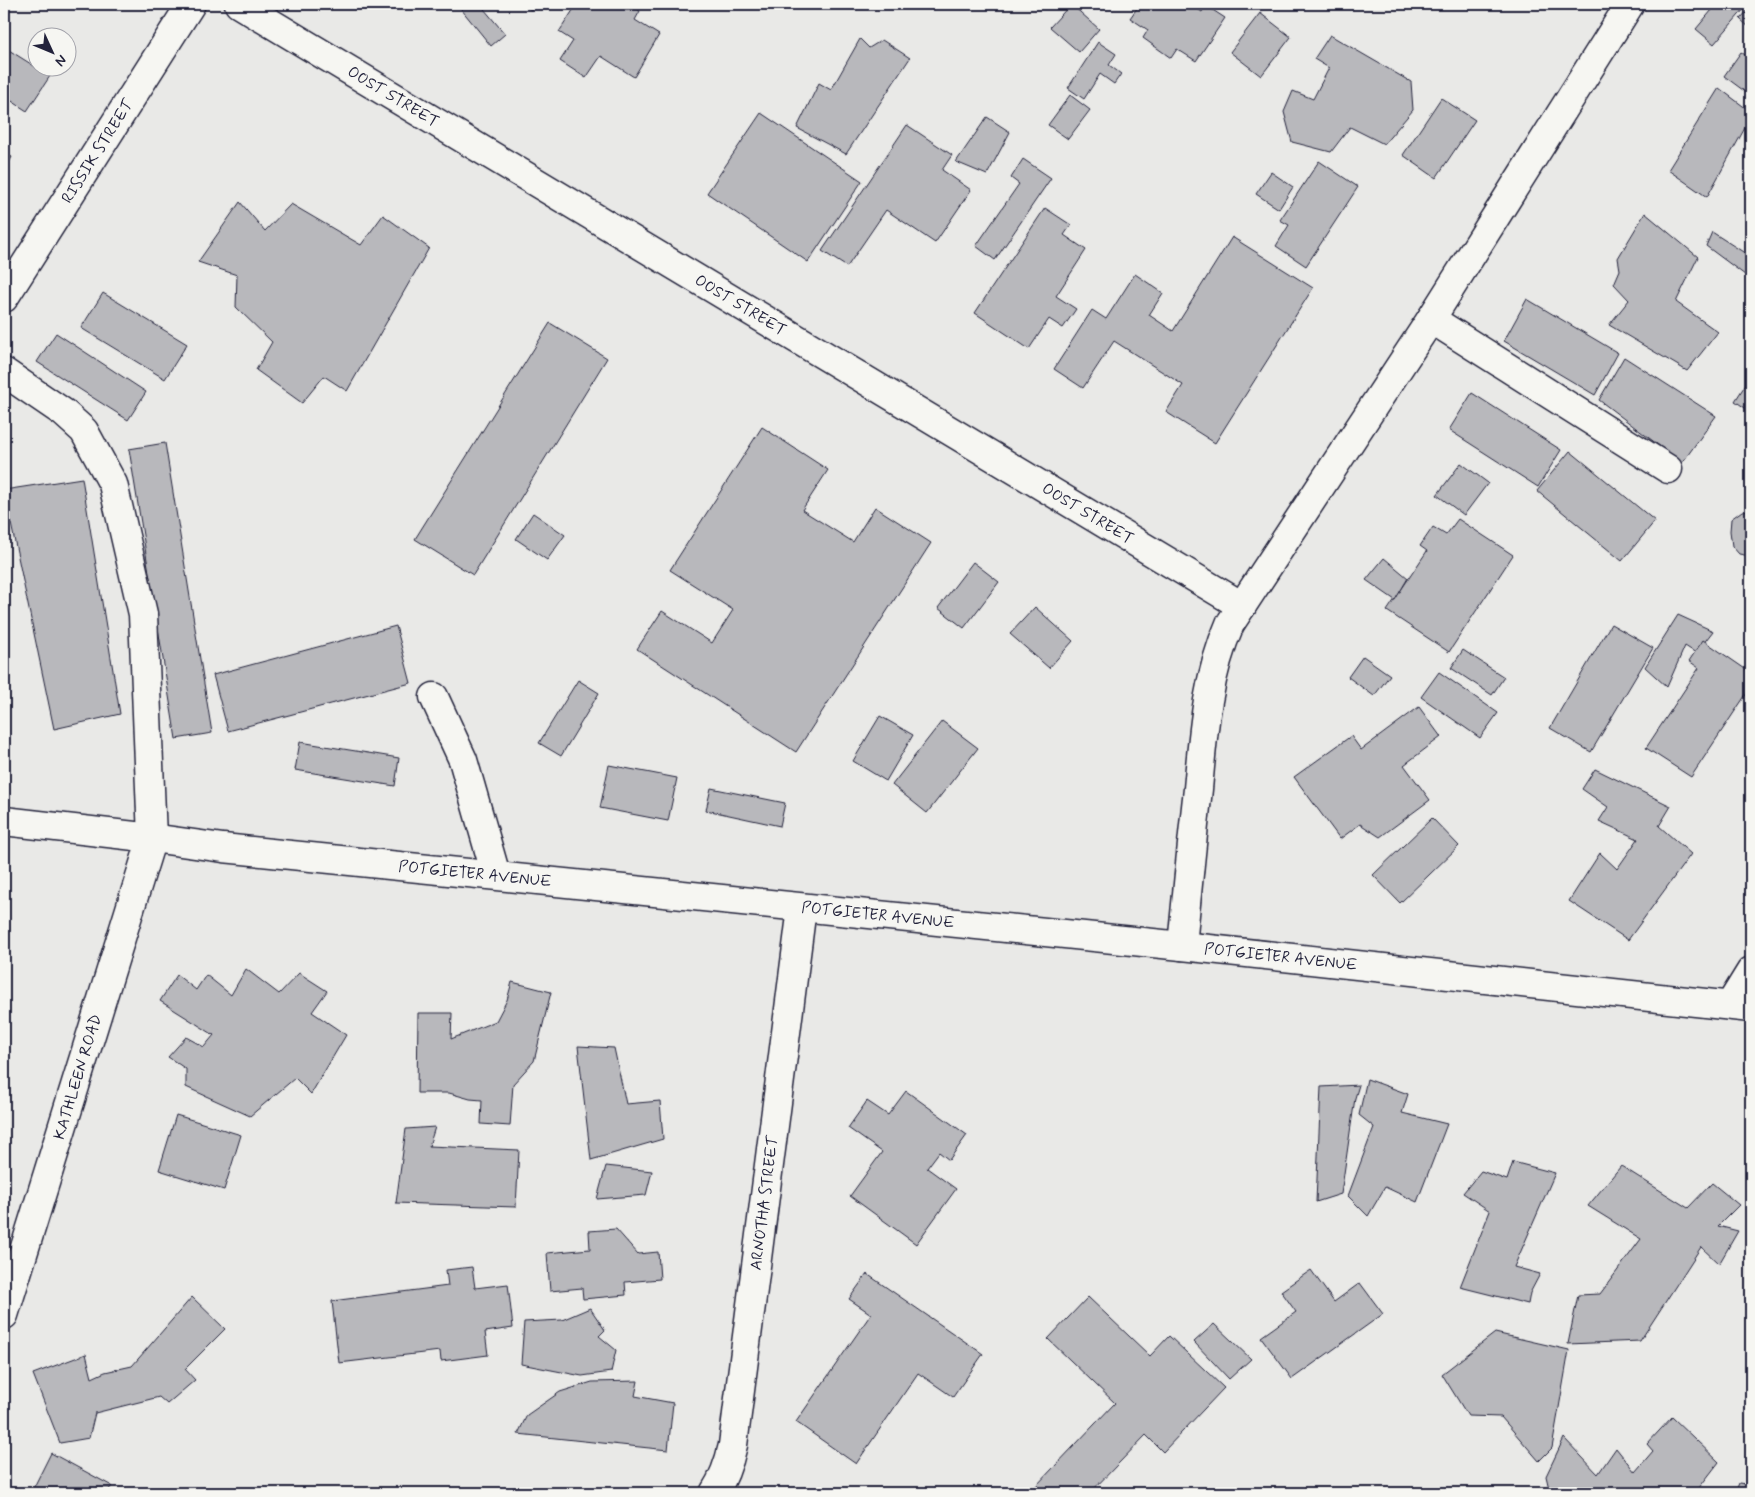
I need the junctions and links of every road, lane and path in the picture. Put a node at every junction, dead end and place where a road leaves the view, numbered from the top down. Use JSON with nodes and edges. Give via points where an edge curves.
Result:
{"nodes":[{"id":1,"x":191,"y":4,"type":"edge"},
{"id":2,"x":239,"y":4,"type":"edge"},
{"id":3,"x":1630,"y":4,"type":"edge"},
{"id":4,"x":4,"y":298,"type":"edge"},
{"id":5,"x":1432,"y":319,"type":"junction"},
{"id":6,"x":4,"y":372,"type":"edge"},
{"id":7,"x":1668,"y":469,"type":"dead end"},
{"id":8,"x":1242,"y":606,"type":"junction"},
{"id":9,"x":434,"y":697,"type":"dead end"},
{"id":10,"x":4,"y":821,"type":"edge"},
{"id":11,"x":152,"y":838,"type":"junction"},
{"id":12,"x":496,"y":875,"type":"junction"},
{"id":13,"x":802,"y":908,"type":"junction"},
{"id":14,"x":1182,"y":946,"type":"junction"},
{"id":15,"x":1751,"y":971,"type":"edge"},
{"id":16,"x":1740,"y":1007,"type":"edge"},
{"id":17,"x":4,"y":1315,"type":"edge"},
{"id":18,"x":714,"y":1493,"type":"edge"}],
"edges":[{"from":1,"to":4,"type":"street","name":"RISSIK STREET"},
{"from":2,"to":8,"type":"street","name":"OOST STREET"},
{"from":3,"to":5,"type":"street"},
{"from":5,"to":7,"type":"street"},
{"from":5,"to":8,"type":"street"},
{"from":6,"to":11,"type":"street","name":"KATHLEEN ROAD","via":[[56,407],[84,431],[113,484],[143,614]]},
{"from":8,"to":14,"type":"street","via":[[1230,624],[1212,674]]},
{"from":9,"to":12,"type":"street","via":[[463,760]]},
{"from":10,"to":11,"type":"street","name":"POTGIETER AVENUE"},
{"from":11,"to":12,"type":"street","name":"POTGIETER AVENUE"},
{"from":11,"to":17,"type":"street","name":"KATHLEEN ROAD"},
{"from":12,"to":13,"type":"street","name":"POTGIETER AVENUE"},
{"from":13,"to":14,"type":"street","name":"POTGIETER AVENUE"},
{"from":13,"to":18,"type":"street","name":"ARNOTHA STREET","via":[[733,1446],[728,1467]]},
{"from":14,"to":16,"type":"street","name":"POTGIETER AVENUE"},
{"from":15,"to":16,"type":"street"}]}
